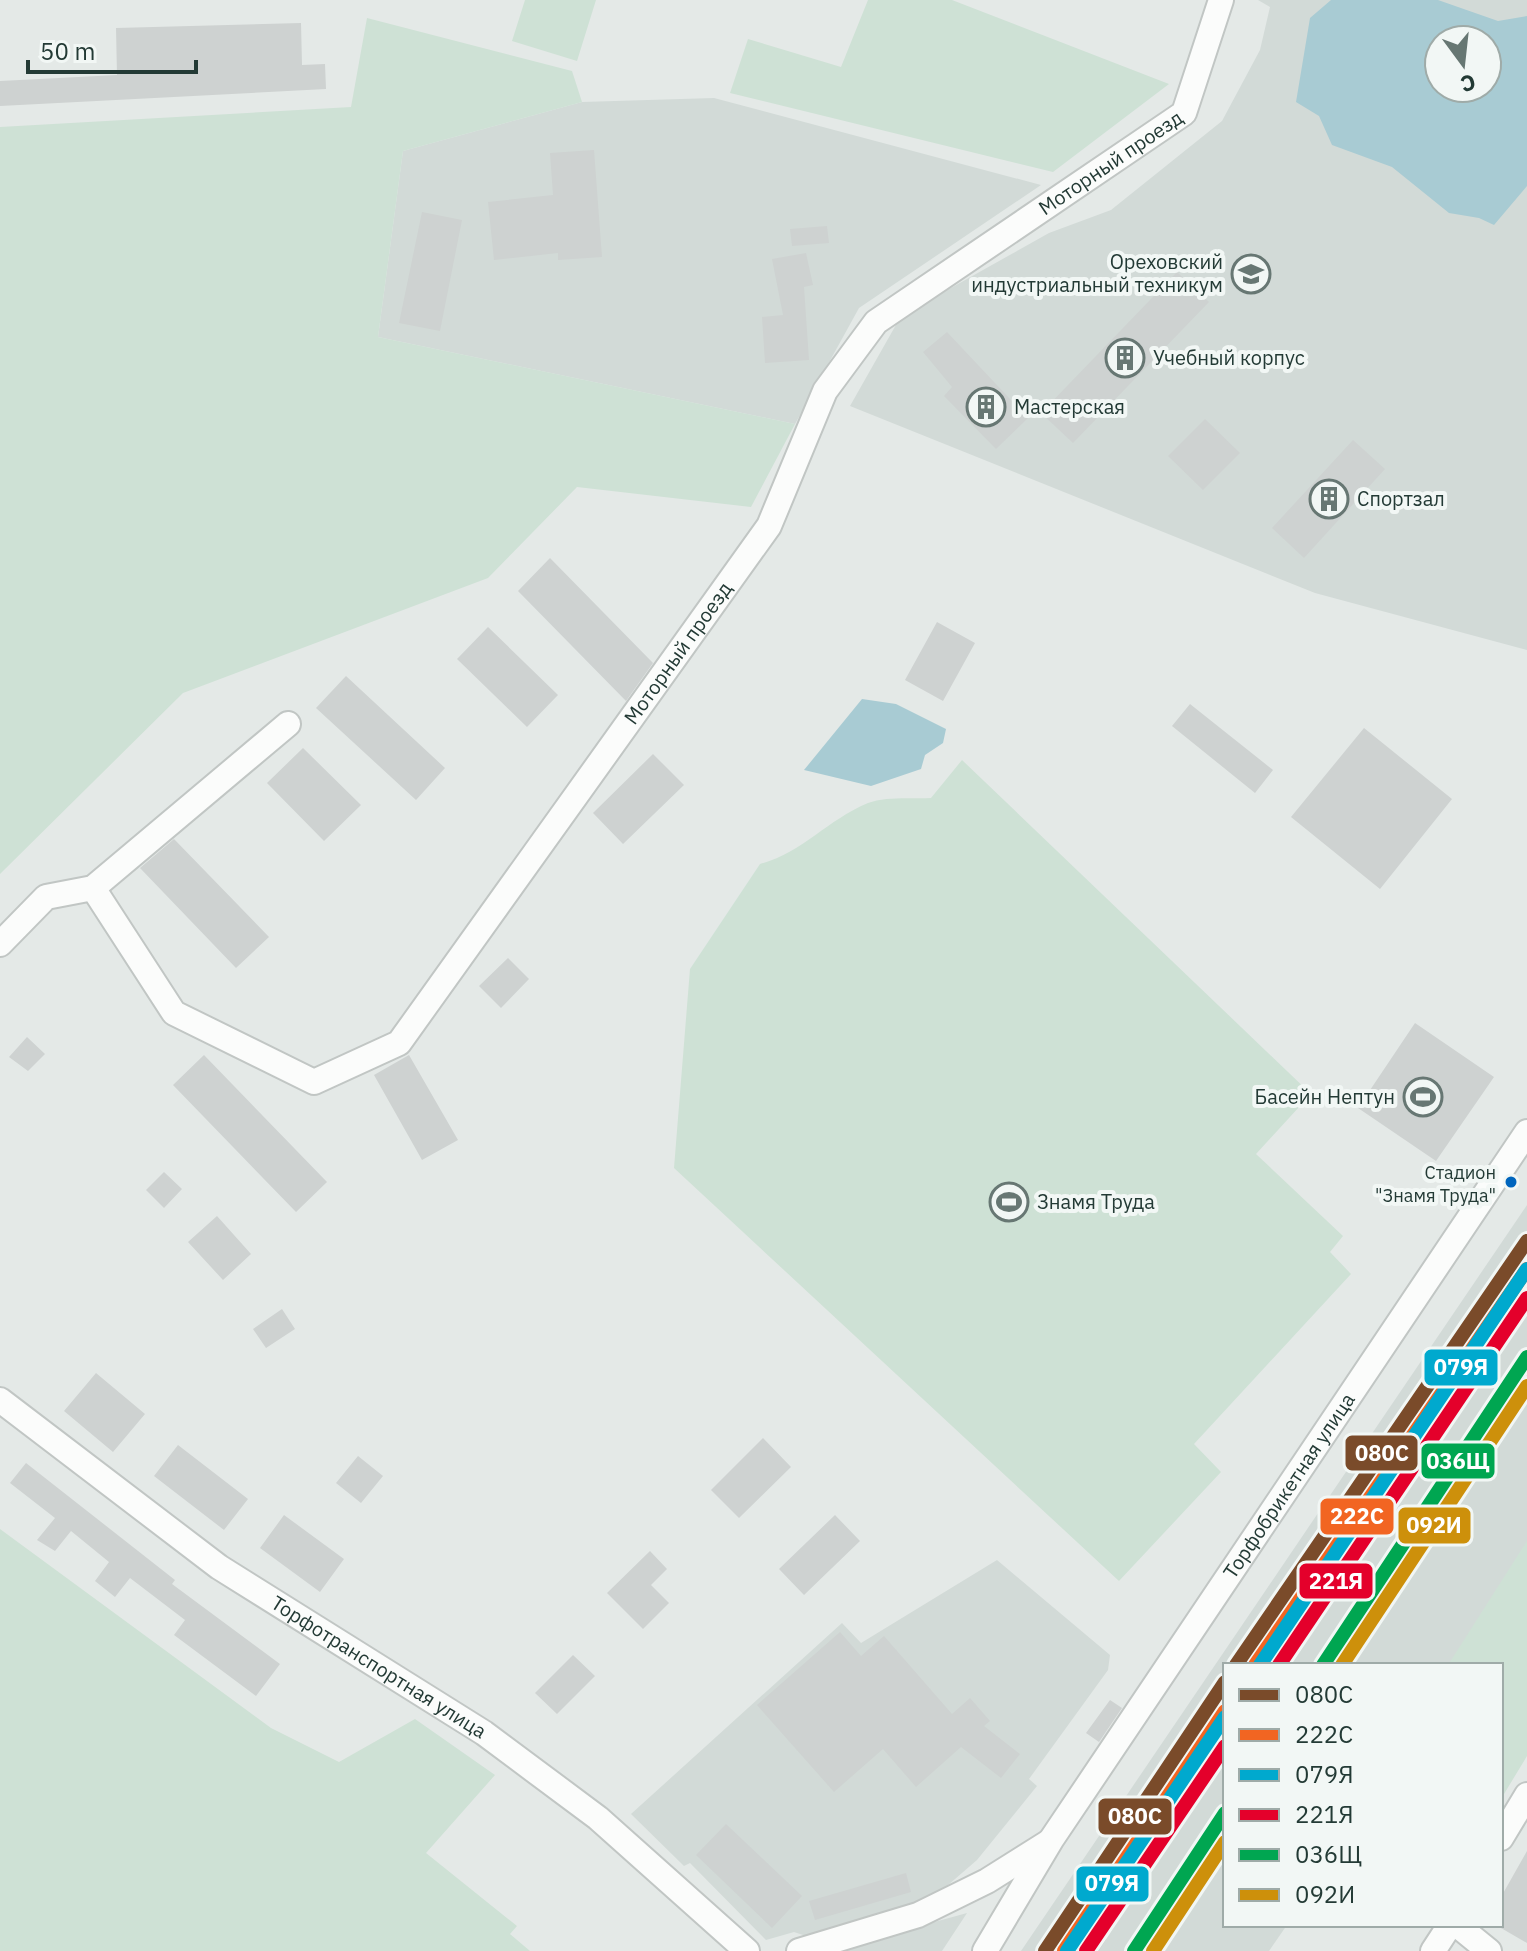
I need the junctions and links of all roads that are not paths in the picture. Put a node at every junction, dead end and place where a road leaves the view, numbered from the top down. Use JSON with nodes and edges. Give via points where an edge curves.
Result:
{"nodes":[{"id":1,"x":1221,"y":0,"type":"edge"},
{"id":2,"x":288,"y":724,"type":"dead end"},
{"id":3,"x":93,"y":888,"type":"junction"},
{"id":4,"x":0,"y":944,"type":"edge"},
{"id":5,"x":1527,"y":1132,"type":"edge"},
{"id":6,"x":0,"y":1400,"type":"edge"},
{"id":7,"x":1527,"y":1795,"type":"edge"},
{"id":8,"x":1503,"y":1835,"type":"edge"},
{"id":9,"x":1051,"y":1840,"type":"junction"},
{"id":10,"x":1449,"y":1927,"type":"edge"},
{"id":11,"x":1459,"y":1927,"type":"edge"},
{"id":12,"x":747,"y":1951,"type":"edge"},
{"id":13,"x":799,"y":1951,"type":"edge"},
{"id":14,"x":985,"y":1951,"type":"edge"},
{"id":15,"x":1433,"y":1951,"type":"edge"},
{"id":16,"x":1489,"y":1951,"type":"edge"}],
"edges":[{"from":1,"to":3,"type":"street","name":"Моторный проезд","via":[[1184,113],[876,322],[825,391],[769,526],[399,1043],[314,1082],[174,1013]]},
{"from":2,"to":3,"type":"street"},
{"from":3,"to":4,"type":"street","via":[[46,897]]},
{"from":5,"to":9,"type":"street","name":"Торфобрикетная улица"},
{"from":6,"to":12,"type":"street","name":"Торфотранспортная улица","via":[[219,1567],[484,1733],[598,1818]]},
{"from":7,"to":8,"type":"street"},
{"from":9,"to":13,"type":"street","name":"Торфобрикетная улица","via":[[987,1881],[918,1915]]},
{"from":9,"to":14,"type":"street","name":"Торфобрикетная улица"},
{"from":10,"to":15,"type":"street"},
{"from":11,"to":16,"type":"street"}]}
